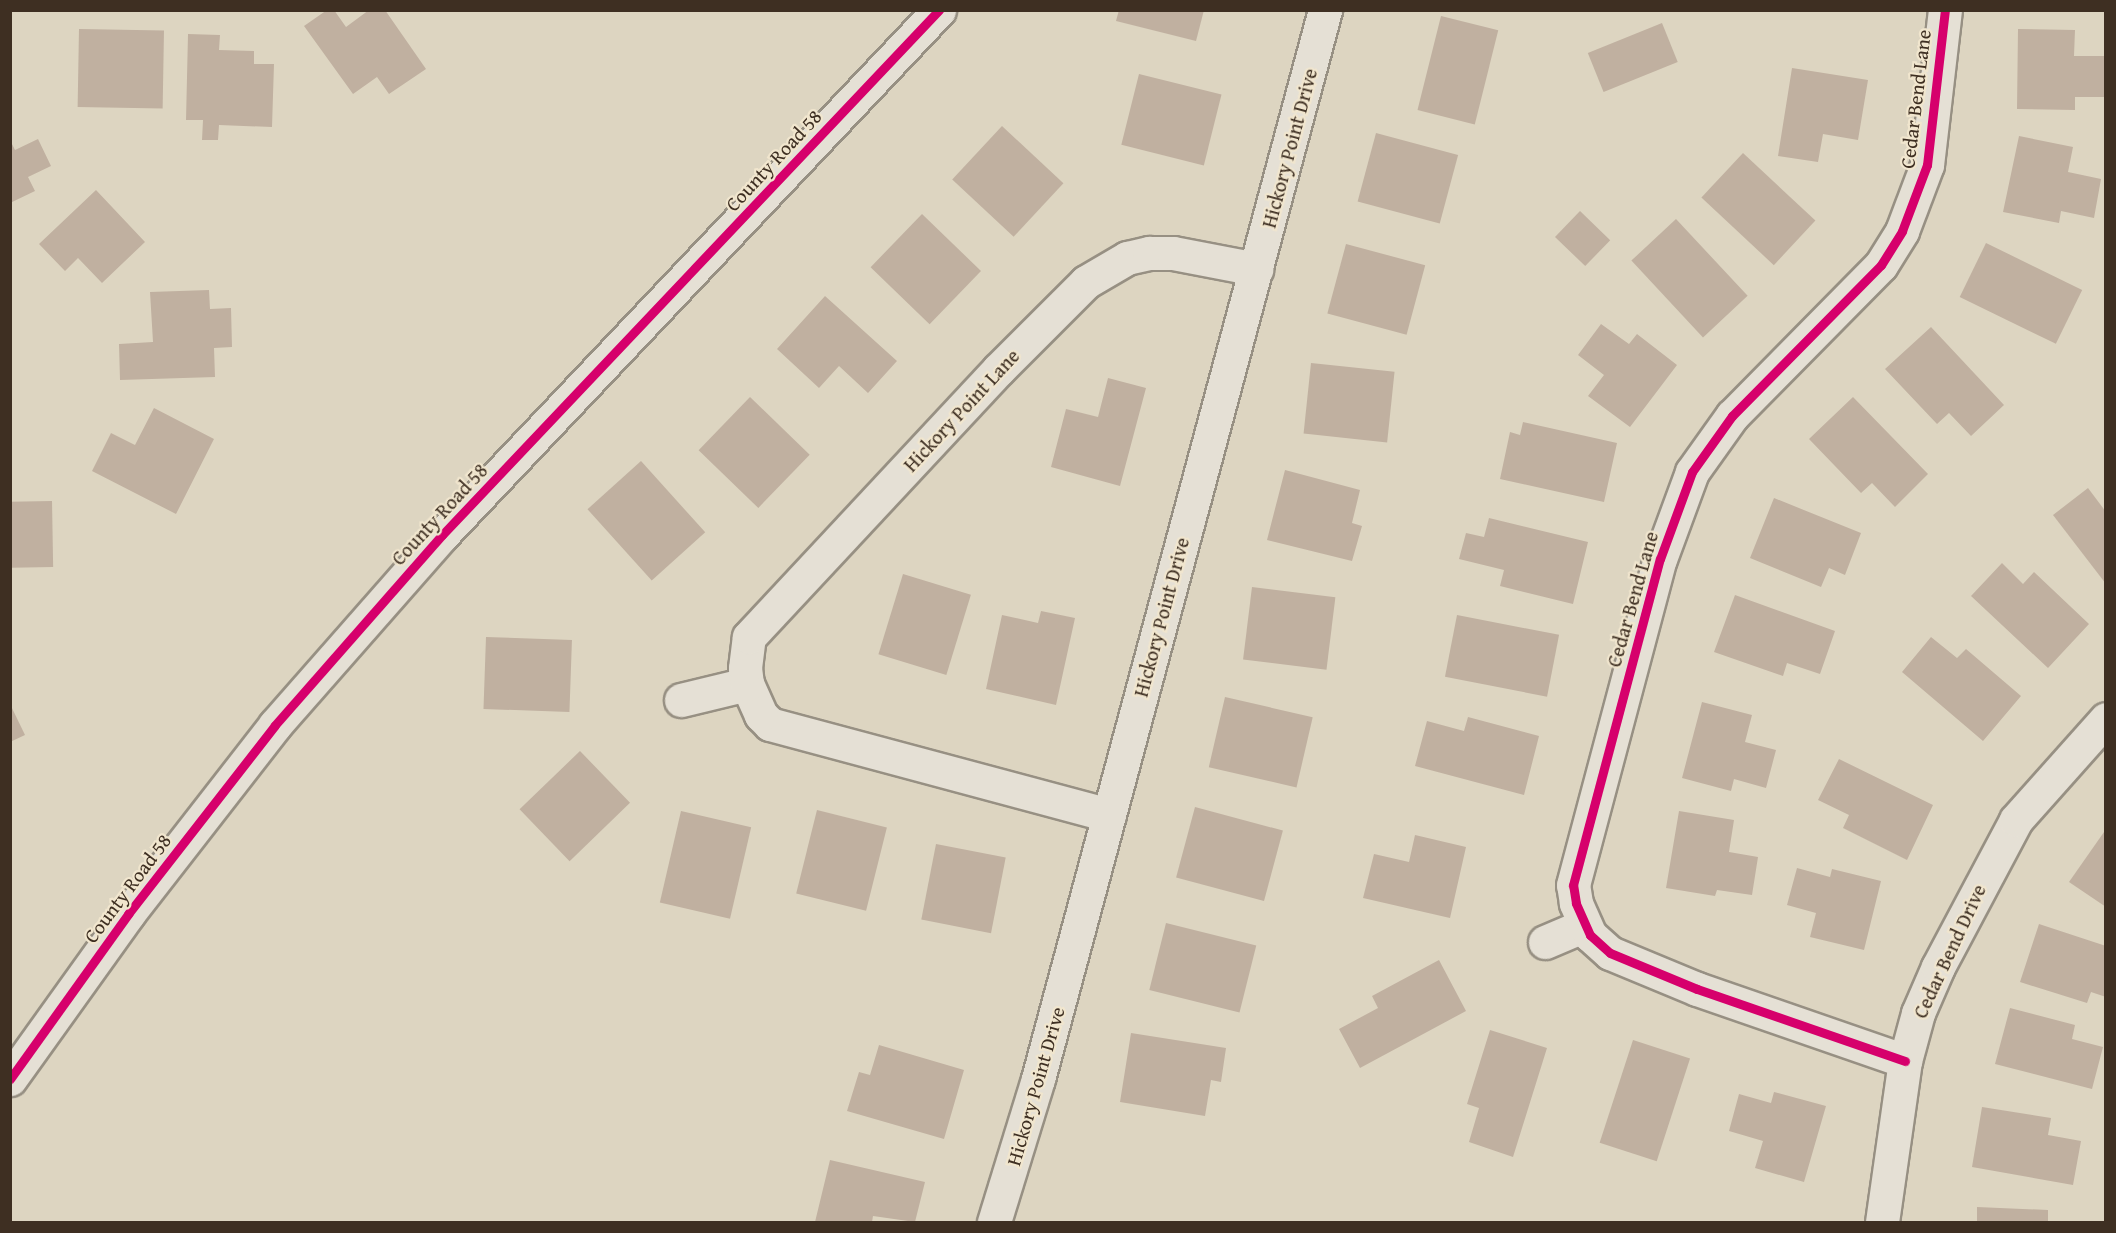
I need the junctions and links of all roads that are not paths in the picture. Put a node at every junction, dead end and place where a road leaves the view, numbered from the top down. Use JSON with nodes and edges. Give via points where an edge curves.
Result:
{"nodes":[{"id":1,"x":939,"y":10,"type":"edge"},
{"id":2,"x":1325,"y":10,"type":"edge"},
{"id":3,"x":1945,"y":10,"type":"edge"},
{"id":4,"x":1256,"y":269,"type":"junction"},
{"id":5,"x":747,"y":684,"type":"junction"},
{"id":6,"x":681,"y":700,"type":"dead end"},
{"id":7,"x":2105,"y":720,"type":"edge"},
{"id":8,"x":1109,"y":815,"type":"junction"},
{"id":9,"x":1585,"y":925,"type":"junction"},
{"id":10,"x":1545,"y":942,"type":"dead end"},
{"id":11,"x":1905,"y":1061,"type":"junction"},
{"id":12,"x":10,"y":1079,"type":"edge"},
{"id":13,"x":994,"y":1222,"type":"edge"},
{"id":14,"x":1882,"y":1222,"type":"edge"}],
"edges":[{"from":1,"to":12,"type":"street","name":"County Road 58","via":[[442,536],[275,724],[128,914]]},
{"from":2,"to":4,"type":"street","name":"Hickory Point Drive"},
{"from":3,"to":9,"type":"street","name":"Cedar Bend Lane","via":[[1927,165],[1902,231],[1881,265],[1714,438],[1692,472],[1678,507],[1660,559],[1573,885]]},
{"from":4,"to":5,"type":"street","name":"Hickory Point Lane","via":[[1173,253],[1149,253],[1127,258],[1086,282],[998,370],[749,637],[745,660]]},
{"from":4,"to":8,"type":"street","name":"Hickory Point Drive"},
{"from":5,"to":6,"type":"street"},
{"from":5,"to":8,"type":"street","name":"Hickory Point Lane","via":[[761,715],[770,724]]},
{"from":7,"to":11,"type":"street","name":"Cedar Bend Drive","via":[[2054,773],[1999,847],[1938,967],[1918,1013]]},
{"from":8,"to":13,"type":"street","name":"Hickory Point Drive","via":[[1023,1134]]},
{"from":9,"to":10,"type":"street"},
{"from":9,"to":11,"type":"street","name":"Cedar Bend Lane","via":[[1610,953],[1697,989]]},
{"from":11,"to":14,"type":"street","name":"Cedar Bend Drive"}]}
